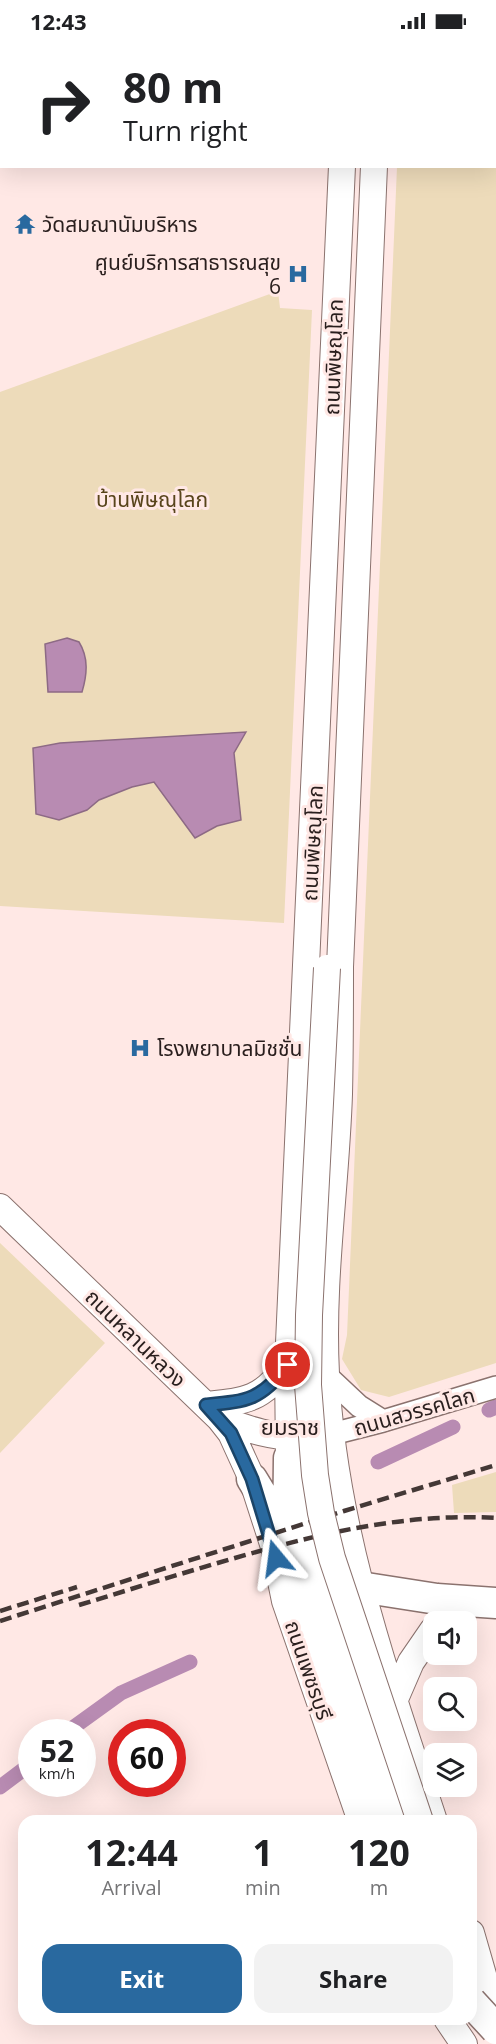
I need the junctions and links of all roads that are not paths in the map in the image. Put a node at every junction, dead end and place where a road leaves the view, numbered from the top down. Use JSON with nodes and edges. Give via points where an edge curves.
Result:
{"nodes":[{"id":1,"x":342,"y":168,"type":"edge"},
{"id":2,"x":374,"y":168,"type":"edge"},
{"id":3,"x":348,"y":786,"type":"junction"},
{"id":4,"x":0,"y":1207,"type":"edge"},
{"id":5,"x":288,"y":1365,"type":"junction"},
{"id":6,"x":326,"y":1375,"type":"junction"},
{"id":7,"x":496,"y":1387,"type":"edge"},
{"id":8,"x":213,"y":1412,"type":"junction"},
{"id":9,"x":383,"y":1421,"type":"junction"},
{"id":10,"x":332,"y":1434,"type":"junction"},
{"id":11,"x":289,"y":1448,"type":"junction"},
{"id":12,"x":252,"y":1479,"type":"junction"},
{"id":13,"x":342,"y":1502,"type":"junction"},
{"id":14,"x":296,"y":1527,"type":"junction"},
{"id":15,"x":360,"y":1587,"type":"junction"},
{"id":16,"x":326,"y":1598,"type":"junction"},
{"id":17,"x":496,"y":1603,"type":"edge"},
{"id":18,"x":423,"y":1645,"type":"edge"},
{"id":19,"x":395,"y":1699,"type":"junction"},
{"id":20,"x":359,"y":1815,"type":"edge"},
{"id":21,"x":382,"y":1815,"type":"edge"},
{"id":22,"x":398,"y":1815,"type":"edge"},
{"id":23,"x":418,"y":1815,"type":"edge"},
{"id":24,"x":432,"y":1815,"type":"edge"},
{"id":25,"x":477,"y":1951,"type":"edge"},
{"id":26,"x":477,"y":1955,"type":"edge"},
{"id":27,"x":477,"y":1984,"type":"edge"},
{"id":28,"x":496,"y":2003,"type":"edge"},
{"id":29,"x":477,"y":2008,"type":"edge"},
{"id":30,"x":496,"y":2020,"type":"edge"},
{"id":31,"x":451,"y":2025,"type":"edge"},
{"id":32,"x":470,"y":2025,"type":"edge"},
{"id":33,"x":496,"y":2029,"type":"edge"},
{"id":34,"x":496,"y":2035,"type":"edge"},
{"id":35,"x":464,"y":2044,"type":"edge"},
{"id":36,"x":477,"y":2044,"type":"edge"}],
"edges":[{"from":1,"to":5,"type":"main road","name":"ถนนพิษณุโลก"},
{"from":2,"to":3,"type":"main road","name":"ถนนพิษณุโลก"},
{"from":3,"to":6,"type":"main road","name":"ถนนพิษณุโลก","via":[[339,1095],[324,1305]]},
{"from":3,"to":23,"type":"main road","bridge":true,"via":[[333,859],[308,1385],[315,1475],[332,1558]]},
{"from":4,"to":8,"type":"main road","name":"ถนนหลานหลวง"},
{"from":5,"to":8,"type":"main road","via":[[266,1390]]},
{"from":5,"to":11,"type":"main road","name":"ถนนพิษณุโลก"},
{"from":6,"to":9,"type":"street","via":[[359,1406]]},
{"from":6,"to":10,"type":"main road","name":"ถนนพิษณุโลก"},
{"from":7,"to":9,"type":"street","name":"ถนนสวรรคโลก"},
{"from":8,"to":11,"type":"main road","name":"ถนนหลานหลวง"},
{"from":8,"to":12,"type":"main road","name":"ถนนเพชรบุรี","via":[[231,1433]]},
{"from":9,"to":10,"type":"street","name":"ถนนสวรรคโลก"},
{"from":10,"to":11,"type":"main road","name":"ถนนหลานหลวง"},
{"from":10,"to":13,"type":"main road","name":"ถนนพิษณุโลก"},
{"from":11,"to":13,"type":"main road"},
{"from":11,"to":14,"type":"highway"},
{"from":12,"to":14,"type":"highway"},
{"from":12,"to":20,"type":"main road","name":"ถนนเพชรบุรี","via":[[274,1547],[285,1601]]},
{"from":13,"to":15,"type":"main road"},
{"from":14,"to":16,"type":"main road","name":"ถนนเพชรบุรี"},
{"from":14,"to":21,"type":"highway","via":[[312,1613]]},
{"from":15,"to":16,"type":"main road"},
{"from":15,"to":17,"type":"highway"},
{"from":15,"to":19,"type":"main road"},
{"from":16,"to":22,"type":"main road","name":"ถนนเพชรบุรี"},
{"from":18,"to":19,"type":"main road","via":[[408,1667]]},
{"from":19,"to":24,"type":"main road"},
{"from":25,"to":28,"type":"main road"},
{"from":26,"to":30,"type":"main road"},
{"from":27,"to":34,"type":"main road"},
{"from":29,"to":33,"type":"highway","bridge":true},
{"from":31,"to":35,"type":"main road"},
{"from":32,"to":36,"type":"main road"}]}
